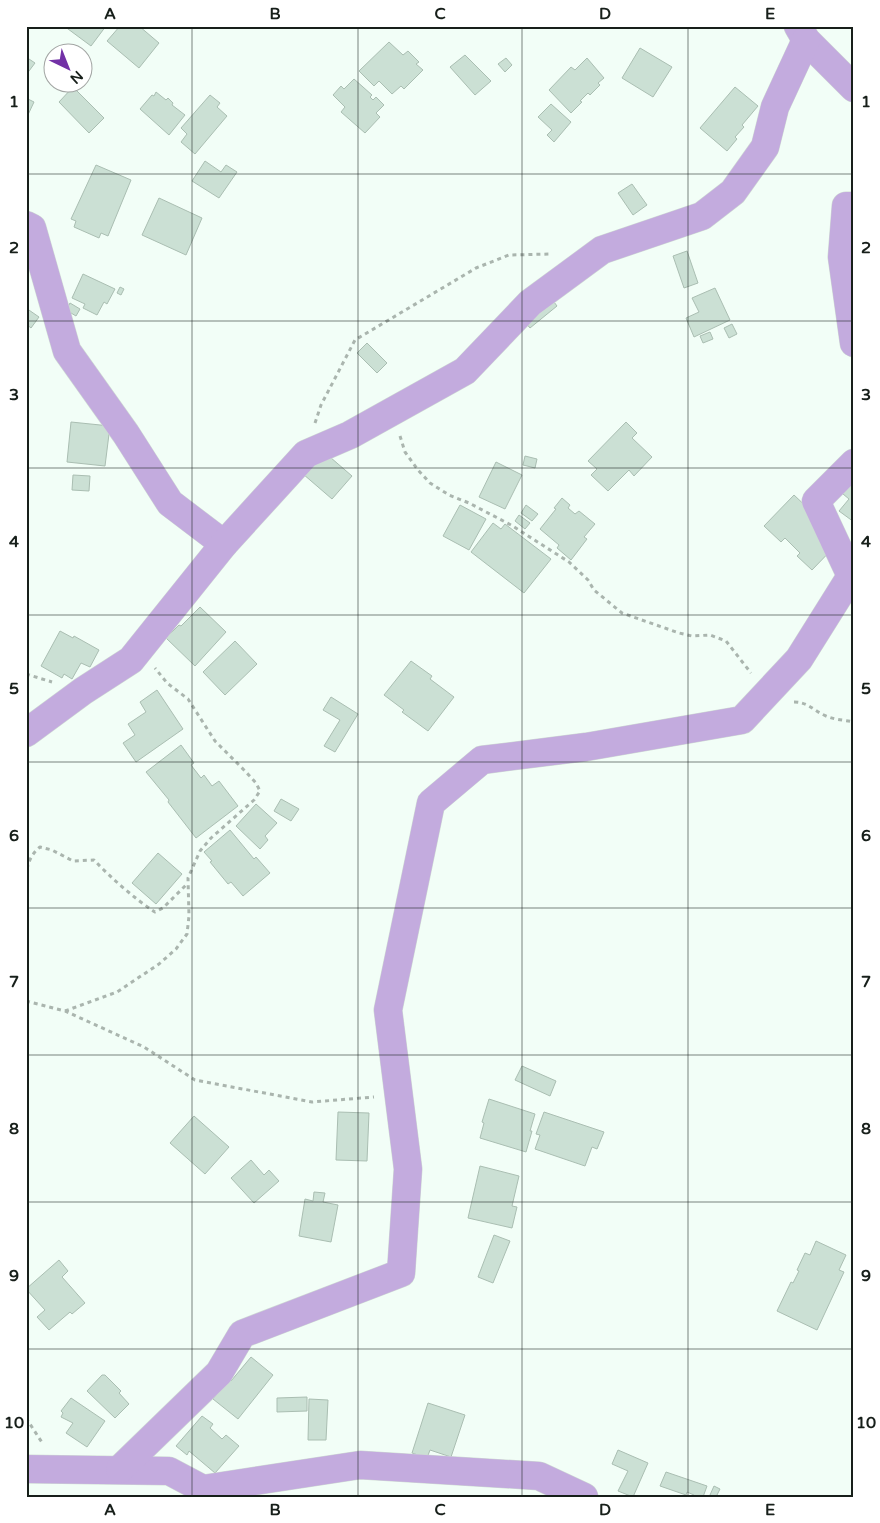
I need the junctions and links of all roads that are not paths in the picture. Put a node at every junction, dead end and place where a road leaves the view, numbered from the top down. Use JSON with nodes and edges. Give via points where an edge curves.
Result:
{"nodes":[{"id":1,"x":802,"y":33,"type":"edge"},
{"id":2,"x":854,"y":88,"type":"edge"},
{"id":3,"x":854,"y":206,"type":"edge"},
{"id":4,"x":26,"y":225,"type":"edge"},
{"id":5,"x":854,"y":344,"type":"edge"},
{"id":6,"x":854,"y":463,"type":"edge"},
{"id":7,"x":224,"y":544,"type":"junction"},
{"id":8,"x":26,"y":733,"type":"edge"},
{"id":9,"x":26,"y":1469,"type":"edge"},
{"id":10,"x":120,"y":1469,"type":"junction"},
{"id":11,"x":206,"y":1493,"type":"edge"},
{"id":12,"x":584,"y":1497,"type":"edge"}],
"edges":[{"from":1,"to":2,"type":"street"},
{"from":1,"to":7,"type":"street","via":[[774,107],[765,147],[733,192],[702,216],[602,250],[530,303],[465,371],[350,435],[306,454]]},
{"from":3,"to":5,"type":"street","via":[[846,206],[842,257]]},
{"from":4,"to":7,"type":"street","via":[[32,228],[67,351],[170,503]]},
{"from":6,"to":10,"type":"street","via":[[816,501],[852,576],[798,659],[742,720],[586,747],[482,760],[431,803],[388,1010],[408,1169],[401,1272],[242,1334],[219,1373]]},
{"from":7,"to":8,"type":"street","via":[[131,660]]},
{"from":9,"to":10,"type":"street"},
{"from":10,"to":11,"type":"street","via":[[169,1471]]},
{"from":11,"to":12,"type":"street","via":[[360,1465],[539,1476]]}]}
